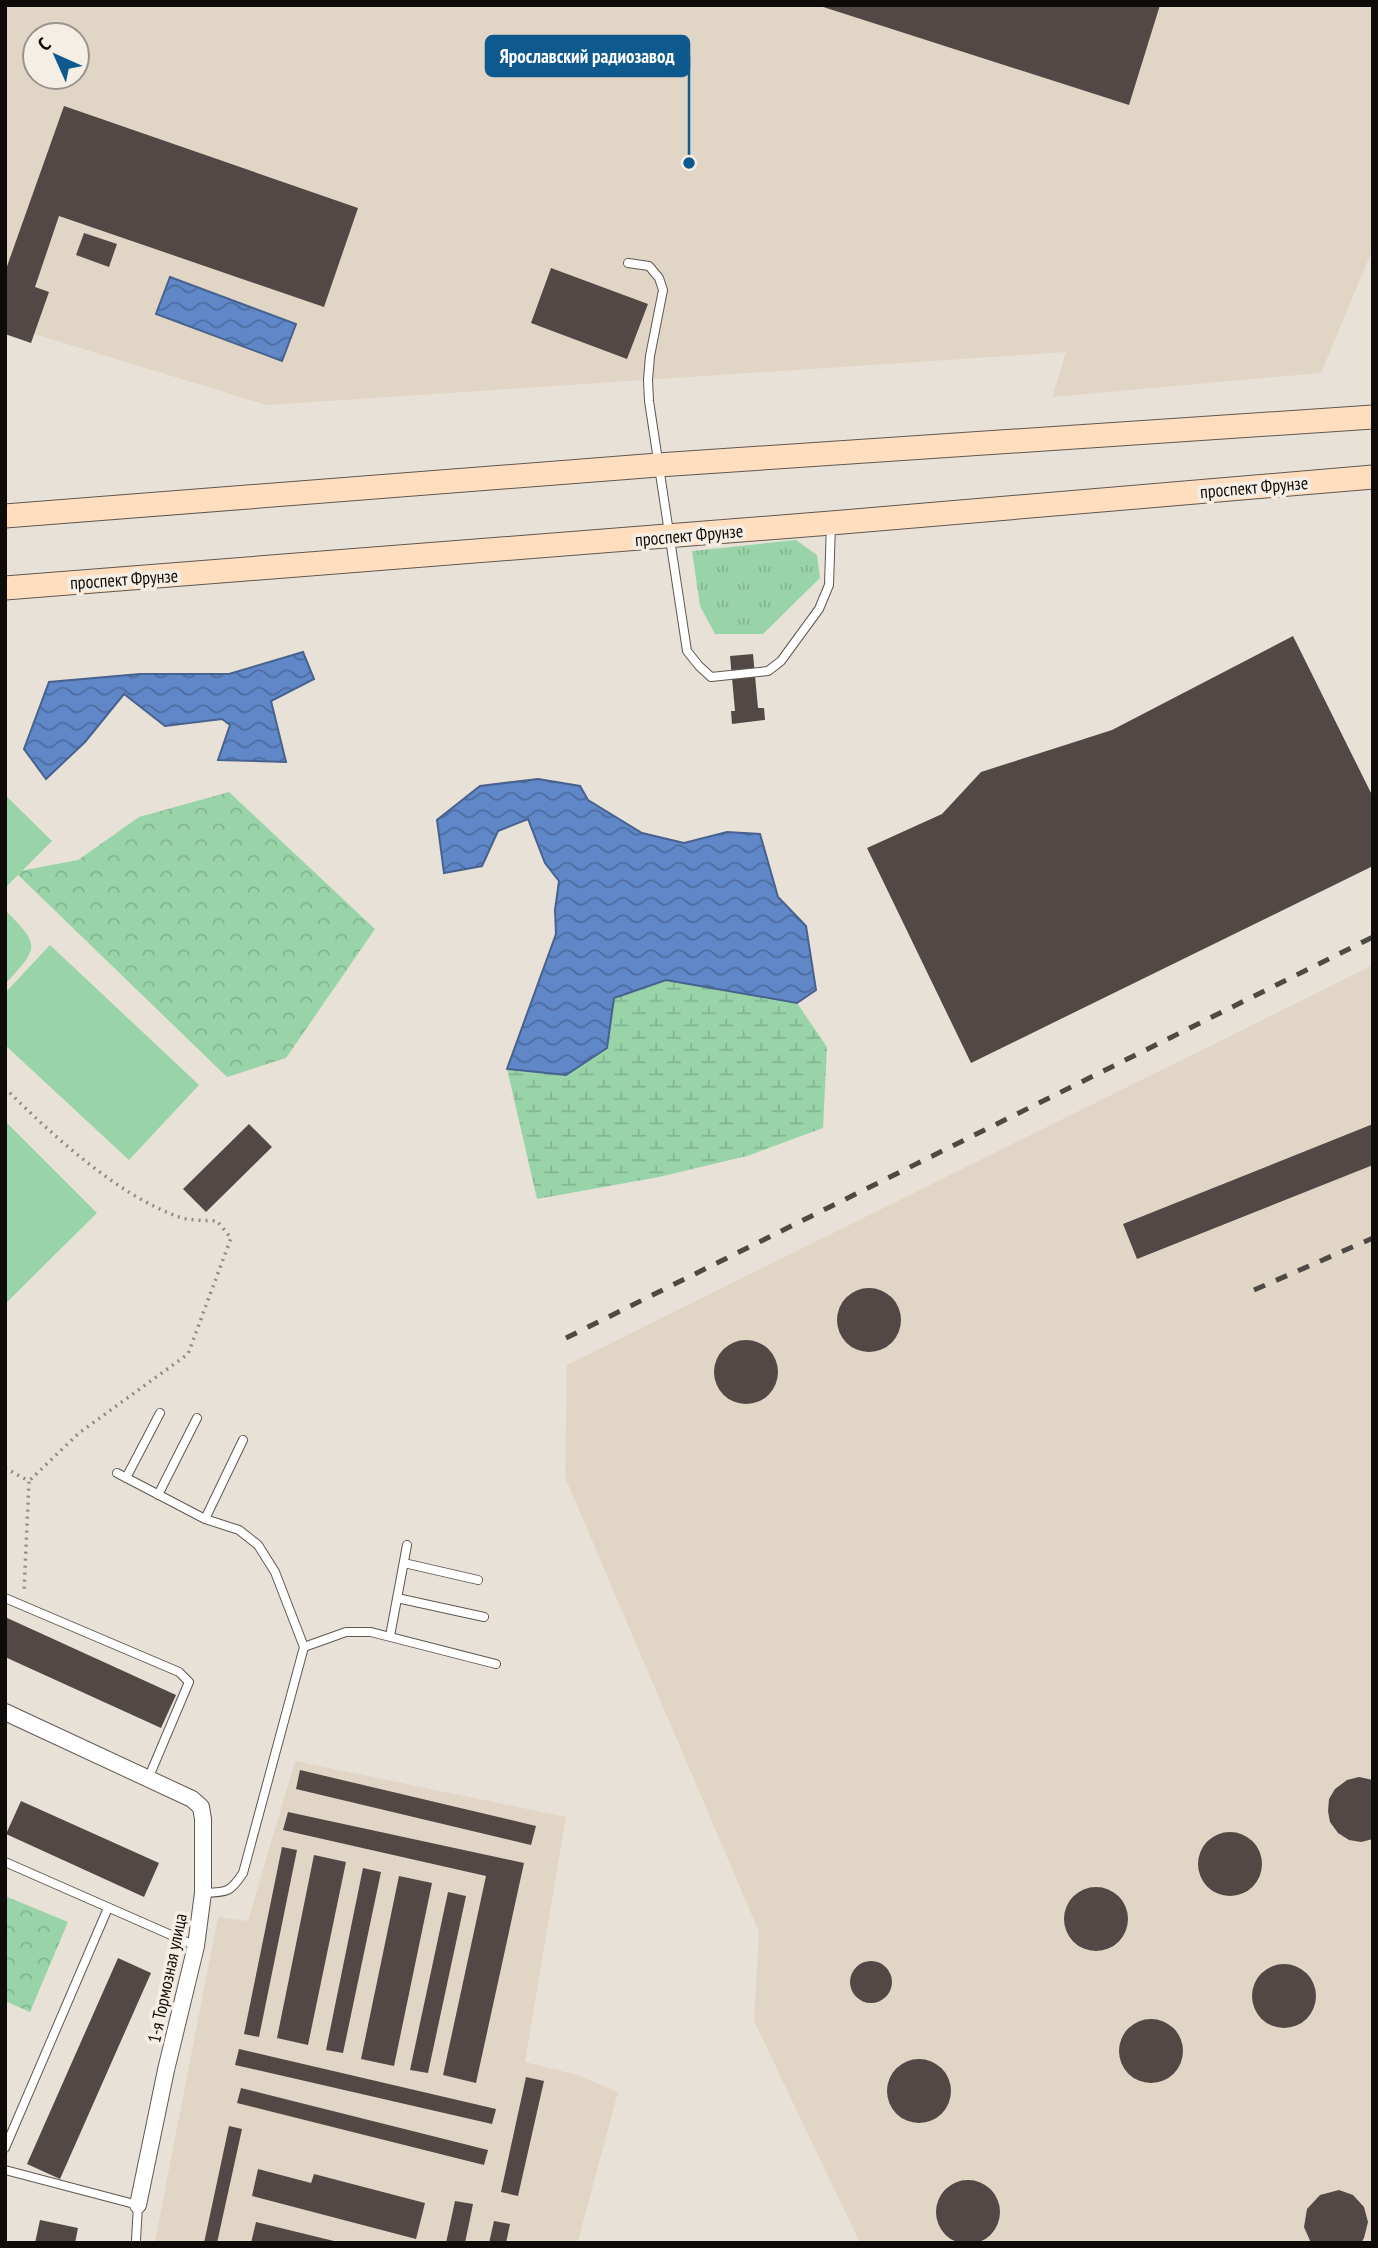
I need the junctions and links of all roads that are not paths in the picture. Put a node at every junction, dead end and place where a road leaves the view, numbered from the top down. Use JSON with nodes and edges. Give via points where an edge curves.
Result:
{"nodes":[{"id":1,"x":628,"y":263,"type":"dead end"},
{"id":2,"x":1373,"y":417,"type":"edge"},
{"id":3,"x":658,"y":465,"type":"junction"},
{"id":4,"x":1373,"y":477,"type":"edge"},
{"id":5,"x":5,"y":516,"type":"edge"},
{"id":6,"x":831,"y":523,"type":"junction"},
{"id":7,"x":670,"y":536,"type":"junction"},
{"id":8,"x":5,"y":588,"type":"edge"},
{"id":9,"x":160,"y":1413,"type":"dead end"},
{"id":10,"x":197,"y":1418,"type":"dead end"},
{"id":11,"x":243,"y":1440,"type":"dead end"},
{"id":12,"x":117,"y":1473,"type":"dead end"},
{"id":13,"x":126,"y":1478,"type":"junction"},
{"id":14,"x":158,"y":1494,"type":"junction"},
{"id":15,"x":205,"y":1519,"type":"junction"},
{"id":16,"x":407,"y":1545,"type":"dead end"},
{"id":17,"x":404,"y":1563,"type":"junction"},
{"id":18,"x":478,"y":1580,"type":"dead end"},
{"id":19,"x":5,"y":1598,"type":"edge"},
{"id":20,"x":397,"y":1598,"type":"junction"},
{"id":21,"x":484,"y":1617,"type":"dead end"},
{"id":22,"x":390,"y":1636,"type":"junction"},
{"id":23,"x":304,"y":1647,"type":"junction"},
{"id":24,"x":496,"y":1664,"type":"dead end"},
{"id":25,"x":5,"y":1712,"type":"edge"},
{"id":26,"x":148,"y":1779,"type":"junction"},
{"id":27,"x":5,"y":1862,"type":"edge"},
{"id":28,"x":203,"y":1893,"type":"junction"},
{"id":29,"x":108,"y":1908,"type":"junction"},
{"id":30,"x":196,"y":1946,"type":"junction"},
{"id":31,"x":5,"y":2148,"type":"edge"},
{"id":32,"x":5,"y":2169,"type":"edge"},
{"id":33,"x":138,"y":2205,"type":"junction"},
{"id":34,"x":136,"y":2240,"type":"dead end"}],
"edges":[{"from":1,"to":3,"type":"lane","via":[[649,266],[663,290],[648,380]]},
{"from":2,"to":3,"type":"main road"},
{"from":3,"to":5,"type":"main road"},
{"from":3,"to":7,"type":"lane"},
{"from":4,"to":6,"type":"main road","name":"проспект Фрунзе"},
{"from":6,"to":7,"type":"main road","name":"проспект Фрунзе"},
{"from":6,"to":7,"type":"lane","via":[[829,585],[819,609],[781,661],[768,671],[711,677],[687,651]]},
{"from":7,"to":8,"type":"main road","name":"проспект Фрунзе"},
{"from":9,"to":13,"type":"lane"},
{"from":10,"to":14,"type":"lane"},
{"from":11,"to":15,"type":"lane"},
{"from":12,"to":13,"type":"lane"},
{"from":13,"to":14,"type":"lane"},
{"from":14,"to":15,"type":"lane"},
{"from":15,"to":23,"type":"lane","via":[[239,1530],[258,1545],[275,1572]]},
{"from":16,"to":17,"type":"lane"},
{"from":17,"to":18,"type":"lane"},
{"from":17,"to":20,"type":"lane"},
{"from":19,"to":26,"type":"lane","via":[[180,1672],[189,1682]]},
{"from":20,"to":21,"type":"lane"},
{"from":20,"to":22,"type":"lane"},
{"from":22,"to":23,"type":"lane","via":[[346,1632]]},
{"from":22,"to":24,"type":"lane"},
{"from":23,"to":28,"type":"lane","via":[[243,1873],[233,1888]]},
{"from":25,"to":26,"type":"street","name":"1-я Тормозная улица"},
{"from":26,"to":28,"type":"street","name":"1-я Тормозная улица","via":[[201,1807]]},
{"from":27,"to":29,"type":"lane"},
{"from":28,"to":30,"type":"street","name":"1-я Тормозная улица"},
{"from":29,"to":30,"type":"lane"},
{"from":29,"to":31,"type":"lane"},
{"from":30,"to":33,"type":"street","name":"1-я Тормозная улица"},
{"from":32,"to":33,"type":"lane"},
{"from":33,"to":34,"type":"lane"}]}
